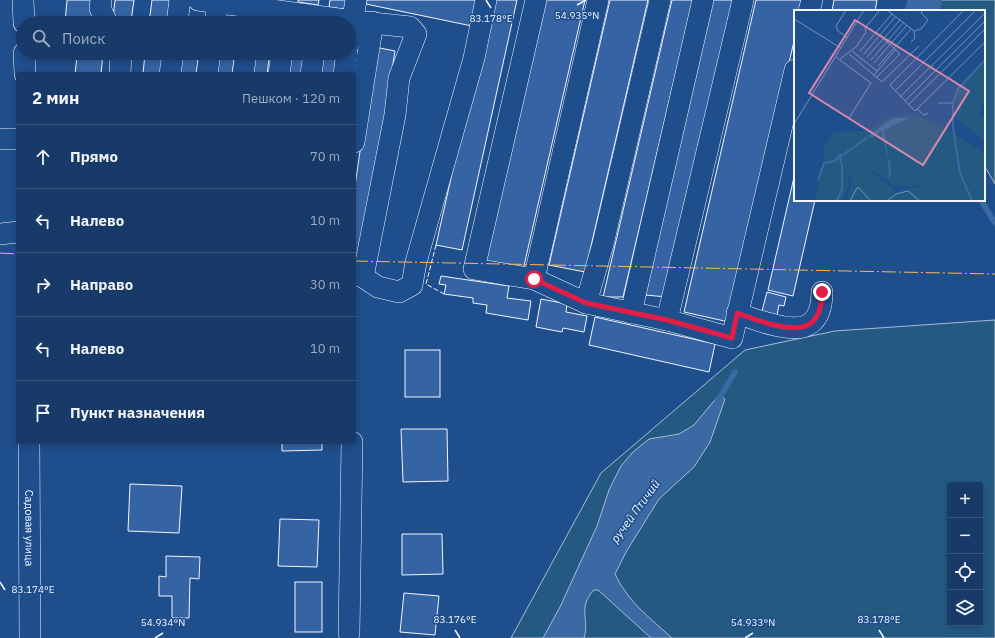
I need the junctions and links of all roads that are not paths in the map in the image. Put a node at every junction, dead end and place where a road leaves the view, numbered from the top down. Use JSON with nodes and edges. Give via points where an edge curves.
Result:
{"nodes":[{"id":1,"x":23,"y":0,"type":"edge"},
{"id":2,"x":101,"y":0,"type":"edge"},
{"id":3,"x":180,"y":0,"type":"edge"},
{"id":4,"x":198,"y":0,"type":"edge"},
{"id":5,"x":356,"y":0,"type":"edge"},
{"id":6,"x":486,"y":0,"type":"edge"},
{"id":7,"x":536,"y":0,"type":"edge"},
{"id":8,"x":598,"y":0,"type":"edge"},
{"id":9,"x":660,"y":0,"type":"edge"},
{"id":10,"x":703,"y":0,"type":"edge"},
{"id":11,"x":743,"y":0,"type":"edge"},
{"id":12,"x":812,"y":0,"type":"edge"},
{"id":13,"x":218,"y":1,"type":"edge"},
{"id":14,"x":252,"y":10,"type":"edge"},
{"id":15,"x":809,"y":10,"type":"edge"},
{"id":16,"x":288,"y":12,"type":"edge"},
{"id":17,"x":321,"y":13,"type":"edge"},
{"id":18,"x":24,"y":16,"type":"edge"},
{"id":19,"x":104,"y":16,"type":"edge"},
{"id":20,"x":178,"y":16,"type":"edge"},
{"id":21,"x":216,"y":16,"type":"edge"},
{"id":22,"x":333,"y":16,"type":"edge"},
{"id":23,"x":354,"y":16,"type":"edge"},
{"id":24,"x":356,"y":21,"type":"edge"},
{"id":25,"x":373,"y":22,"type":"junction"},
{"id":26,"x":24,"y":60,"type":"edge"},
{"id":27,"x":121,"y":60,"type":"edge"},
{"id":28,"x":172,"y":60,"type":"edge"},
{"id":29,"x":209,"y":60,"type":"edge"},
{"id":30,"x":245,"y":60,"type":"edge"},
{"id":31,"x":281,"y":60,"type":"edge"},
{"id":32,"x":313,"y":60,"type":"edge"},
{"id":33,"x":346,"y":60,"type":"edge"},
{"id":34,"x":25,"y":72,"type":"edge"},
{"id":35,"x":120,"y":72,"type":"edge"},
{"id":36,"x":170,"y":72,"type":"edge"},
{"id":37,"x":207,"y":72,"type":"edge"},
{"id":38,"x":243,"y":72,"type":"edge"},
{"id":39,"x":278,"y":72,"type":"edge"},
{"id":40,"x":311,"y":72,"type":"edge"},
{"id":41,"x":344,"y":72,"type":"edge"},
{"id":42,"x":794,"y":74,"type":"edge"},
{"id":43,"x":356,"y":129,"type":"edge"},
{"id":44,"x":0,"y":139,"type":"edge"},
{"id":45,"x":16,"y":139,"type":"edge"},
{"id":46,"x":16,"y":232,"type":"edge"},
{"id":47,"x":0,"y":234,"type":"edge"},
{"id":48,"x":358,"y":276,"type":"edge"},
{"id":49,"x":534,"y":279,"type":"junction"},
{"id":50,"x":822,"y":292,"type":"dead end"},
{"id":51,"x":586,"y":303,"type":"junction"},
{"id":52,"x":631,"y":313,"type":"junction"},
{"id":53,"x":737,"y":313,"type":"junction"},
{"id":54,"x":667,"y":320,"type":"junction"},
{"id":55,"x":29,"y":444,"type":"edge"},
{"id":56,"x":352,"y":444,"type":"edge"},
{"id":57,"x":349,"y":633,"type":"dead end"},
{"id":58,"x":30,"y":638,"type":"edge"}],
"edges":[{"from":1,"to":18,"type":"street"},
{"from":2,"to":19,"type":"street","via":[[100,8]]},
{"from":3,"to":20,"type":"street"},
{"from":4,"to":13,"type":"street"},
{"from":5,"to":23,"type":"street"},
{"from":6,"to":48,"type":"street","via":[[474,58],[416,262],[412,285],[399,292],[378,287]]},
{"from":7,"to":49,"type":"street","via":[[474,269]]},
{"from":8,"to":49,"type":"street"},
{"from":9,"to":51,"type":"street","via":[[603,244]]},
{"from":10,"to":52,"type":"street"},
{"from":11,"to":54,"type":"street"},
{"from":12,"to":15,"type":"street"},
{"from":13,"to":14,"type":"street"},
{"from":13,"to":21,"type":"street"},
{"from":14,"to":16,"type":"street"},
{"from":16,"to":17,"type":"street"},
{"from":17,"to":22,"type":"street"},
{"from":24,"to":25,"type":"street"},
{"from":25,"to":43,"type":"street"},
{"from":25,"to":48,"type":"street","via":[[410,27],[416,34],[400,78],[395,115]]},
{"from":26,"to":34,"type":"street"},
{"from":27,"to":35,"type":"street"},
{"from":28,"to":36,"type":"street"},
{"from":29,"to":37,"type":"street"},
{"from":30,"to":38,"type":"street"},
{"from":31,"to":39,"type":"street"},
{"from":32,"to":40,"type":"street"},
{"from":33,"to":41,"type":"street"},
{"from":42,"to":53,"type":"street"},
{"from":44,"to":45,"type":"street"},
{"from":46,"to":47,"type":"street"},
{"from":49,"to":51,"type":"street"},
{"from":50,"to":53,"type":"street","via":[[817,316],[806,326],[775,327]]},
{"from":51,"to":52,"type":"street"},
{"from":52,"to":54,"type":"street"},
{"from":53,"to":54,"type":"street","via":[[732,338]]},
{"from":55,"to":58,"type":"street","name":"Садовая улица"},
{"from":56,"to":57,"type":"street"}]}
